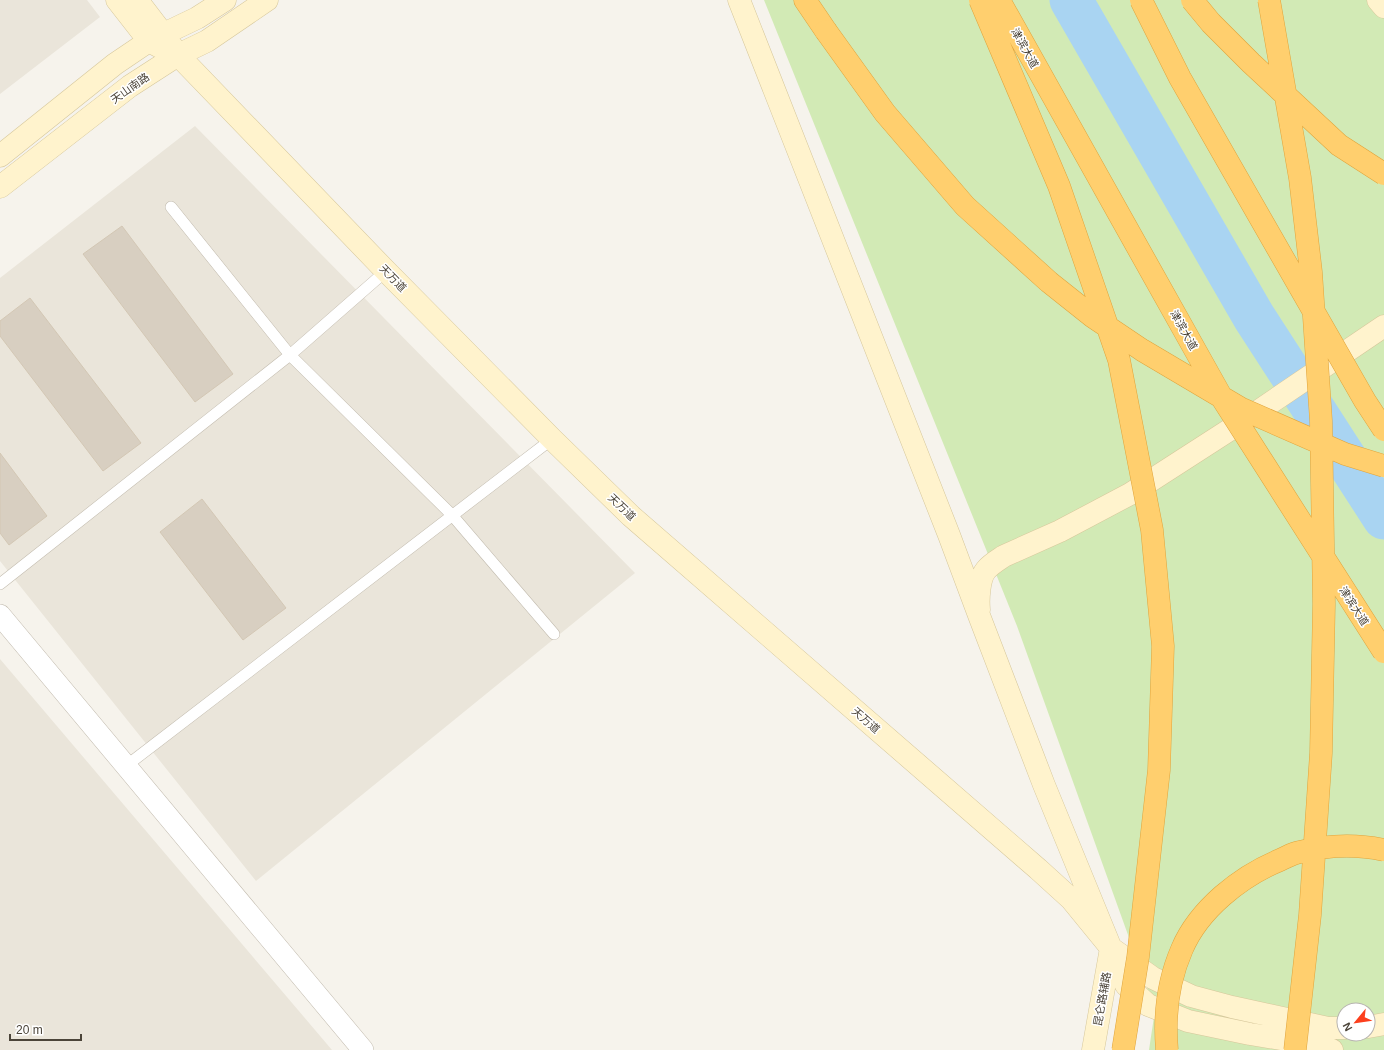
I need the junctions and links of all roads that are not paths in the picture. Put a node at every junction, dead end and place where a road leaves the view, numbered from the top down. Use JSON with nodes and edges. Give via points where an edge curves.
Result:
{"nodes":[{"id":1,"x":117,"y":0,"type":"edge"},
{"id":2,"x":137,"y":0,"type":"edge"},
{"id":3,"x":225,"y":0,"type":"edge"},
{"id":4,"x":267,"y":0,"type":"edge"},
{"id":5,"x":739,"y":0,"type":"edge"},
{"id":6,"x":805,"y":0,"type":"edge"},
{"id":7,"x":980,"y":0,"type":"edge"},
{"id":8,"x":999,"y":0,"type":"edge"},
{"id":9,"x":1141,"y":0,"type":"edge"},
{"id":10,"x":1192,"y":0,"type":"edge"},
{"id":11,"x":1270,"y":0,"type":"edge"},
{"id":12,"x":1378,"y":0,"type":"edge"},
{"id":13,"x":1384,"y":7,"type":"edge"},
{"id":14,"x":156,"y":38,"type":"junction"},
{"id":15,"x":178,"y":55,"type":"junction"},
{"id":16,"x":0,"y":156,"type":"edge"},
{"id":17,"x":1384,"y":174,"type":"edge"},
{"id":18,"x":0,"y":187,"type":"edge"},
{"id":19,"x":171,"y":207,"type":"dead end"},
{"id":20,"x":386,"y":271,"type":"junction"},
{"id":21,"x":1384,"y":326,"type":"edge"},
{"id":22,"x":1384,"y":338,"type":"edge"},
{"id":23,"x":290,"y":355,"type":"junction"},
{"id":24,"x":1331,"y":368,"type":"junction"},
{"id":25,"x":1384,"y":430,"type":"edge"},
{"id":26,"x":552,"y":439,"type":"junction"},
{"id":27,"x":1384,"y":466,"type":"edge"},
{"id":28,"x":452,"y":515,"type":"junction"},
{"id":29,"x":950,"y":535,"type":"junction"},
{"id":30,"x":985,"y":571,"type":"junction"},
{"id":31,"x":0,"y":584,"type":"edge"},
{"id":32,"x":0,"y":616,"type":"edge"},
{"id":33,"x":980,"y":618,"type":"junction"},
{"id":34,"x":554,"y":634,"type":"dead end"},
{"id":35,"x":1384,"y":652,"type":"edge"},
{"id":36,"x":126,"y":766,"type":"junction"},
{"id":37,"x":1384,"y":850,"type":"edge"},
{"id":38,"x":1111,"y":948,"type":"junction"},
{"id":39,"x":1336,"y":1027,"type":"edge"},
{"id":40,"x":363,"y":1050,"type":"edge"},
{"id":41,"x":1093,"y":1050,"type":"edge"},
{"id":42,"x":1123,"y":1050,"type":"edge"},
{"id":43,"x":1167,"y":1050,"type":"edge"},
{"id":44,"x":1295,"y":1050,"type":"edge"},
{"id":45,"x":1332,"y":1050,"type":"edge"}],
"edges":[{"from":1,"to":14,"type":"street"},
{"from":2,"to":14,"type":"street"},
{"from":3,"to":14,"type":"street","via":[[197,18]]},
{"from":4,"to":15,"type":"street","name":"天山南路","via":[[207,41]]},
{"from":5,"to":29,"type":"street"},
{"from":6,"to":27,"type":"highway","bridge":true,"via":[[885,113],[935,172],[965,206],[1049,282],[1093,317],[1142,350],[1240,408],[1345,454]]},
{"from":7,"to":42,"type":"highway","bridge":true,"via":[[1059,186],[1119,360],[1152,530],[1163,646],[1159,770],[1138,957]]},
{"from":8,"to":35,"type":"highway","name":"津滨大道","bridge":true,"via":[[1222,398]]},
{"from":9,"to":25,"type":"highway","bridge":true,"via":[[1180,78]]},
{"from":10,"to":17,"type":"highway","bridge":true,"via":[[1251,63],[1339,145]]},
{"from":11,"to":44,"type":"highway","bridge":true,"via":[[1300,178],[1311,272],[1321,421],[1324,604],[1321,753],[1310,915]]},
{"from":12,"to":13,"type":"street"},
{"from":14,"to":15,"type":"street","name":"天万道"},
{"from":14,"to":16,"type":"street","via":[[115,64]]},
{"from":15,"to":18,"type":"street","name":"天山南路","via":[[130,86]]},
{"from":15,"to":20,"type":"street","name":"天万道"},
{"from":19,"to":23,"type":"lane"},
{"from":20,"to":23,"type":"lane"},
{"from":20,"to":26,"type":"street","name":"天万道"},
{"from":21,"to":24,"type":"street"},
{"from":22,"to":24,"type":"street"},
{"from":23,"to":28,"type":"lane"},
{"from":23,"to":31,"type":"lane"},
{"from":24,"to":30,"type":"street","bridge":true,"via":[[1253,420],[1172,480],[1115,513],[1007,566]]},
{"from":26,"to":28,"type":"lane"},
{"from":26,"to":38,"type":"street","name":"天万道","via":[[631,516],[1071,899]]},
{"from":28,"to":34,"type":"lane"},
{"from":28,"to":36,"type":"lane"},
{"from":29,"to":30,"type":"street","via":[[966,559]]},
{"from":29,"to":33,"type":"street"},
{"from":30,"to":33,"type":"street","via":[[979,592]]},
{"from":32,"to":36,"type":"street"},
{"from":33,"to":38,"type":"street","via":[[1044,785]]},
{"from":36,"to":40,"type":"street"},
{"from":37,"to":43,"type":"highway","bridge":true,"via":[[1366,846],[1338,846],[1299,852],[1267,865],[1244,879],[1212,905],[1190,932],[1172,977],[1167,1003]]},
{"from":38,"to":39,"type":"street","via":[[1153,978],[1191,996],[1232,1007]]},
{"from":38,"to":41,"type":"street","name":"昆仑路辅路"},
{"from":38,"to":45,"type":"street","via":[[1126,985],[1148,1005],[1188,1021],[1319,1045]]}]}
